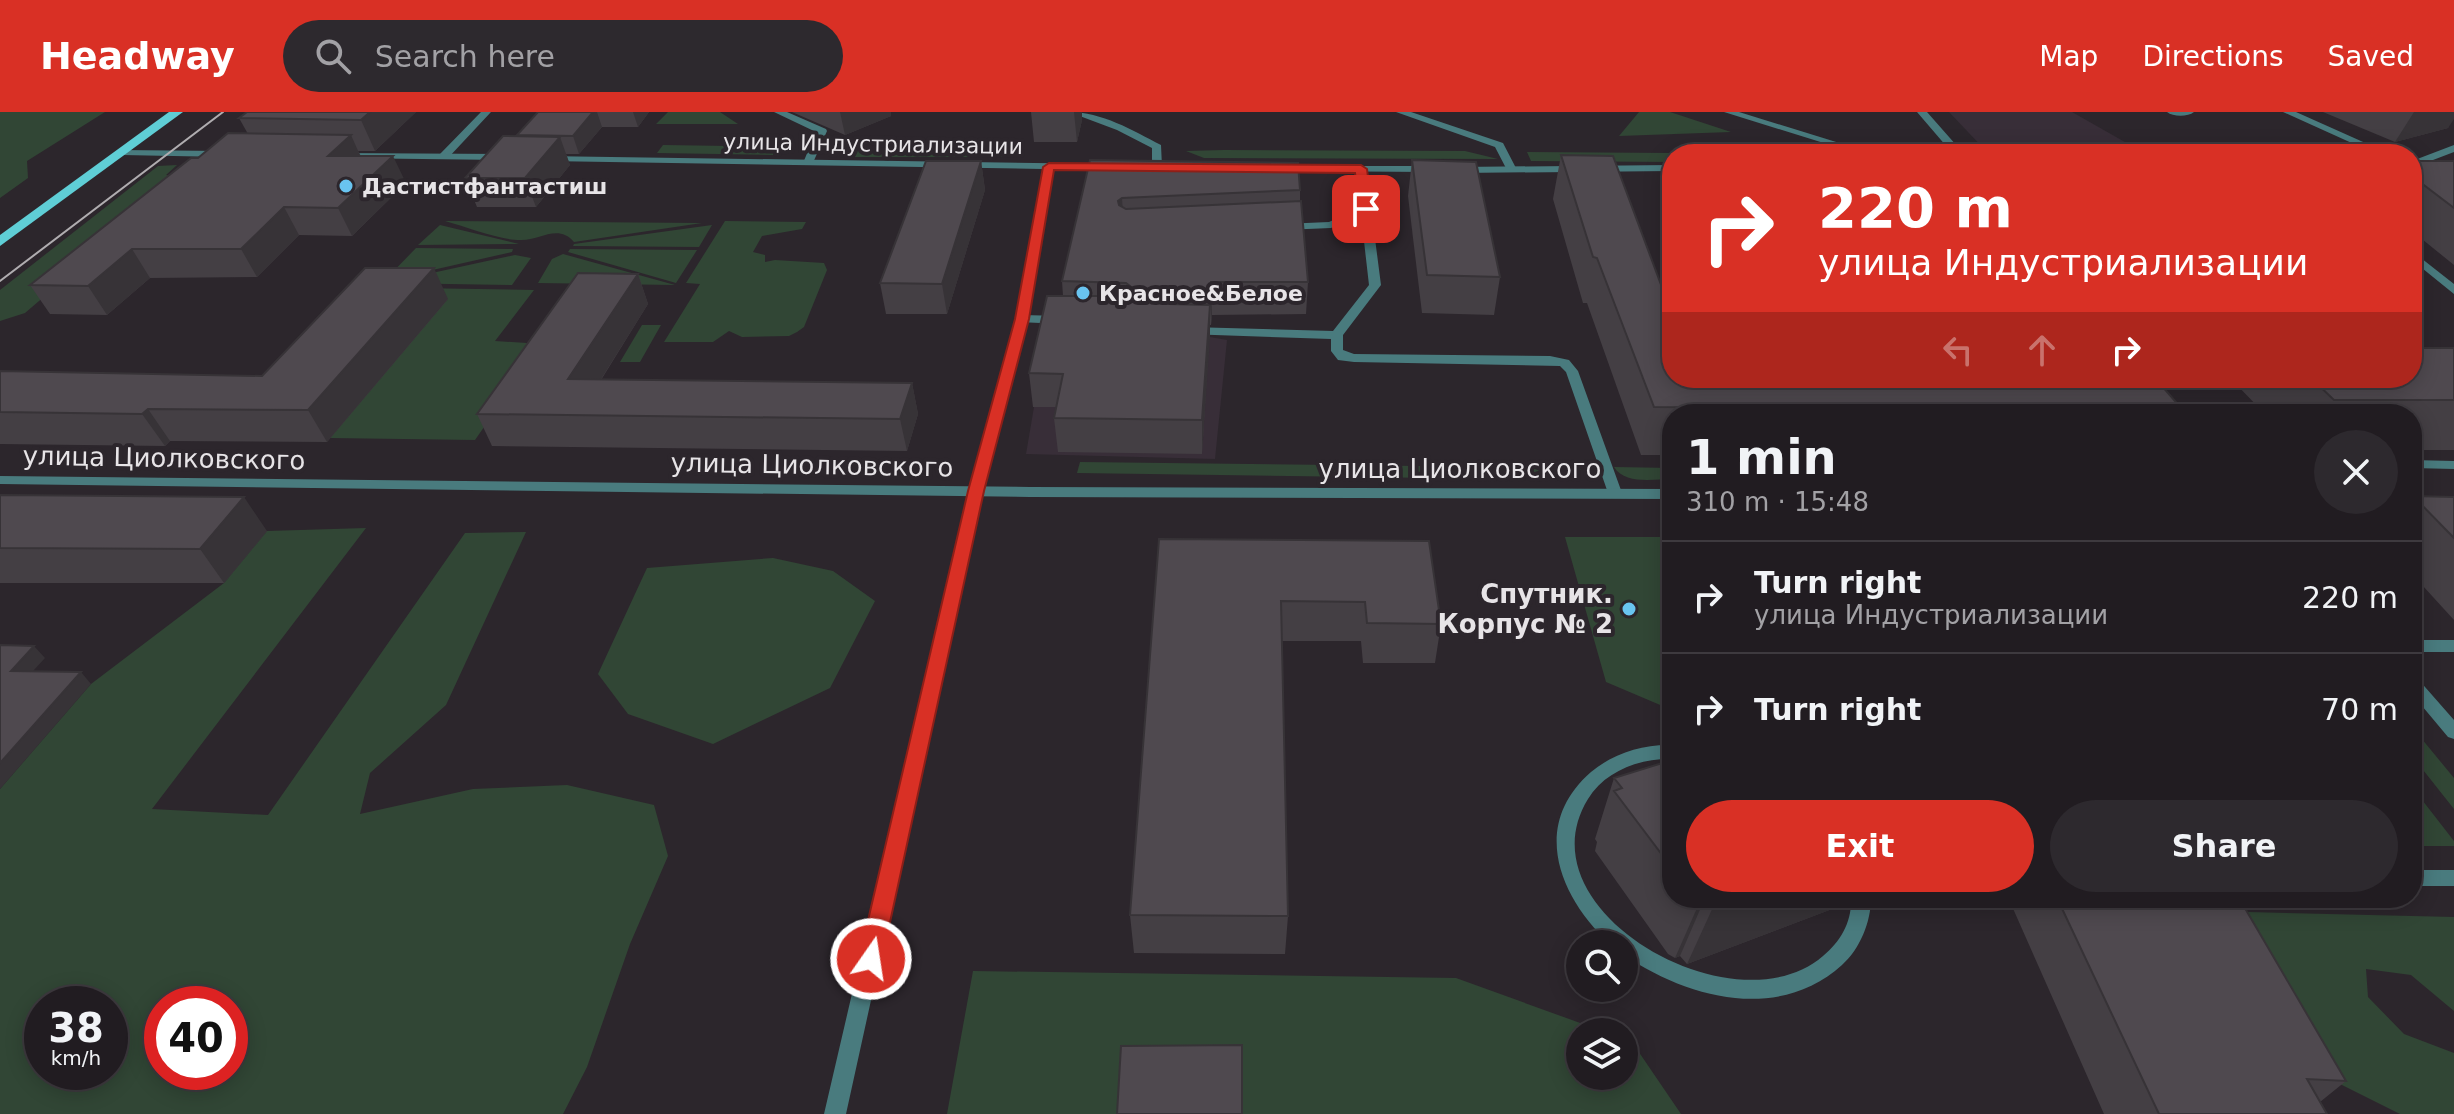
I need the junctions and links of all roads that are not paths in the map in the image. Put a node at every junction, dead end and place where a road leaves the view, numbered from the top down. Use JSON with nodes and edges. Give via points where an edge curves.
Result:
{"nodes":[{"id":1,"x":177,"y":112,"type":"edge"},
{"id":2,"x":486,"y":112,"type":"edge"},
{"id":3,"x":779,"y":112,"type":"edge"},
{"id":4,"x":1074,"y":112,"type":"edge"},
{"id":5,"x":1401,"y":112,"type":"edge"},
{"id":6,"x":1729,"y":112,"type":"edge"},
{"id":7,"x":1922,"y":112,"type":"edge"},
{"id":8,"x":2172,"y":112,"type":"edge"},
{"id":9,"x":2189,"y":112,"type":"edge"},
{"id":10,"x":2288,"y":112,"type":"edge"},
{"id":11,"x":1836,"y":144,"type":"edge"},
{"id":12,"x":1950,"y":144,"type":"edge"},
{"id":13,"x":2362,"y":144,"type":"edge"},
{"id":14,"x":2454,"y":148,"type":"edge"},
{"id":15,"x":234,"y":150,"type":"edge"},
{"id":16,"x":122,"y":152,"type":"junction"},
{"id":17,"x":321,"y":155,"type":"edge"},
{"id":18,"x":444,"y":156,"type":"junction"},
{"id":19,"x":523,"y":157,"type":"edge"},
{"id":20,"x":539,"y":158,"type":"edge"},
{"id":21,"x":2422,"y":161,"type":"edge"},
{"id":22,"x":808,"y":163,"type":"junction"},
{"id":23,"x":1049,"y":167,"type":"junction"},
{"id":24,"x":1114,"y":167,"type":"edge"},
{"id":25,"x":1142,"y":167,"type":"edge"},
{"id":26,"x":1157,"y":167,"type":"junction"},
{"id":27,"x":1172,"y":167,"type":"edge"},
{"id":28,"x":1266,"y":168,"type":"edge"},
{"id":29,"x":1662,"y":168,"type":"edge"},
{"id":30,"x":1361,"y":169,"type":"junction"},
{"id":31,"x":1512,"y":170,"type":"junction"},
{"id":32,"x":1366,"y":209,"type":"junction"},
{"id":33,"x":1269,"y":228,"type":"edge"},
{"id":34,"x":0,"y":242,"type":"edge"},
{"id":35,"x":2422,"y":262,"type":"edge"},
{"id":36,"x":2453,"y":288,"type":"edge"},
{"id":37,"x":1022,"y":319,"type":"junction"},
{"id":38,"x":1073,"y":321,"type":"edge"},
{"id":39,"x":1175,"y":331,"type":"edge"},
{"id":40,"x":1337,"y":335,"type":"junction"},
{"id":41,"x":2422,"y":464,"type":"edge"},
{"id":42,"x":2454,"y":465,"type":"edge"},
{"id":43,"x":0,"y":480,"type":"edge"},
{"id":44,"x":976,"y":491,"type":"junction"},
{"id":45,"x":1615,"y":493,"type":"junction"},
{"id":46,"x":1662,"y":494,"type":"edge"},
{"id":47,"x":2422,"y":646,"type":"edge"},
{"id":48,"x":2454,"y":646,"type":"edge"},
{"id":49,"x":2422,"y":695,"type":"edge"},
{"id":50,"x":2454,"y":732,"type":"edge"},
{"id":51,"x":1662,"y":751,"type":"edge"},
{"id":52,"x":2422,"y":878,"type":"edge"},
{"id":53,"x":2454,"y":878,"type":"edge"},
{"id":54,"x":1859,"y":908,"type":"edge"},
{"id":55,"x":1605,"y":930,"type":"edge"},
{"id":56,"x":1638,"y":955,"type":"edge"},
{"id":57,"x":835,"y":1114,"type":"edge"}],
"edges":[{"from":1,"to":16,"type":"main road"},
{"from":2,"to":18,"type":"street"},
{"from":3,"to":22,"type":"street","via":[[822,131]]},
{"from":4,"to":26,"type":"street","via":[[1157,147]]},
{"from":5,"to":31,"type":"street","via":[[1499,145]]},
{"from":6,"to":11,"type":"street"},
{"from":7,"to":12,"type":"street"},
{"from":8,"to":9,"type":"street"},
{"from":10,"to":13,"type":"street"},
{"from":14,"to":21,"type":"street"},
{"from":15,"to":16,"type":"street"},
{"from":16,"to":34,"type":"main road"},
{"from":17,"to":18,"type":"street"},
{"from":18,"to":19,"type":"street"},
{"from":20,"to":22,"type":"street","name":"улица Индустриализации"},
{"from":22,"to":23,"type":"street","name":"улица Индустриализации"},
{"from":23,"to":24,"type":"street","name":"улица Индустриализации"},
{"from":23,"to":37,"type":"street"},
{"from":25,"to":26,"type":"street"},
{"from":26,"to":27,"type":"street"},
{"from":28,"to":30,"type":"street"},
{"from":29,"to":31,"type":"street"},
{"from":30,"to":31,"type":"street"},
{"from":30,"to":32,"type":"street"},
{"from":32,"to":33,"type":"street","via":[[1331,225]]},
{"from":32,"to":40,"type":"street","via":[[1375,285]]},
{"from":35,"to":36,"type":"street"},
{"from":37,"to":38,"type":"street"},
{"from":37,"to":44,"type":"street"},
{"from":39,"to":40,"type":"street"},
{"from":40,"to":45,"type":"street","via":[[1337,351],[1343,357],[1564,363],[1572,371]]},
{"from":41,"to":42,"type":"street"},
{"from":43,"to":44,"type":"street","name":"улица Циолковского"},
{"from":44,"to":45,"type":"street","name":"улица Циолковского"},
{"from":44,"to":57,"type":"street"},
{"from":45,"to":46,"type":"street","name":"улица Циолковского"},
{"from":47,"to":48,"type":"street"},
{"from":49,"to":50,"type":"street"},
{"from":51,"to":55,"type":"street","via":[[1620,761],[1588,782],[1568,813],[1564,851],[1577,892]]},
{"from":52,"to":53,"type":"street"},
{"from":54,"to":56,"type":"street","via":[[1853,938],[1829,968],[1791,986],[1743,991],[1692,982]]}]}
